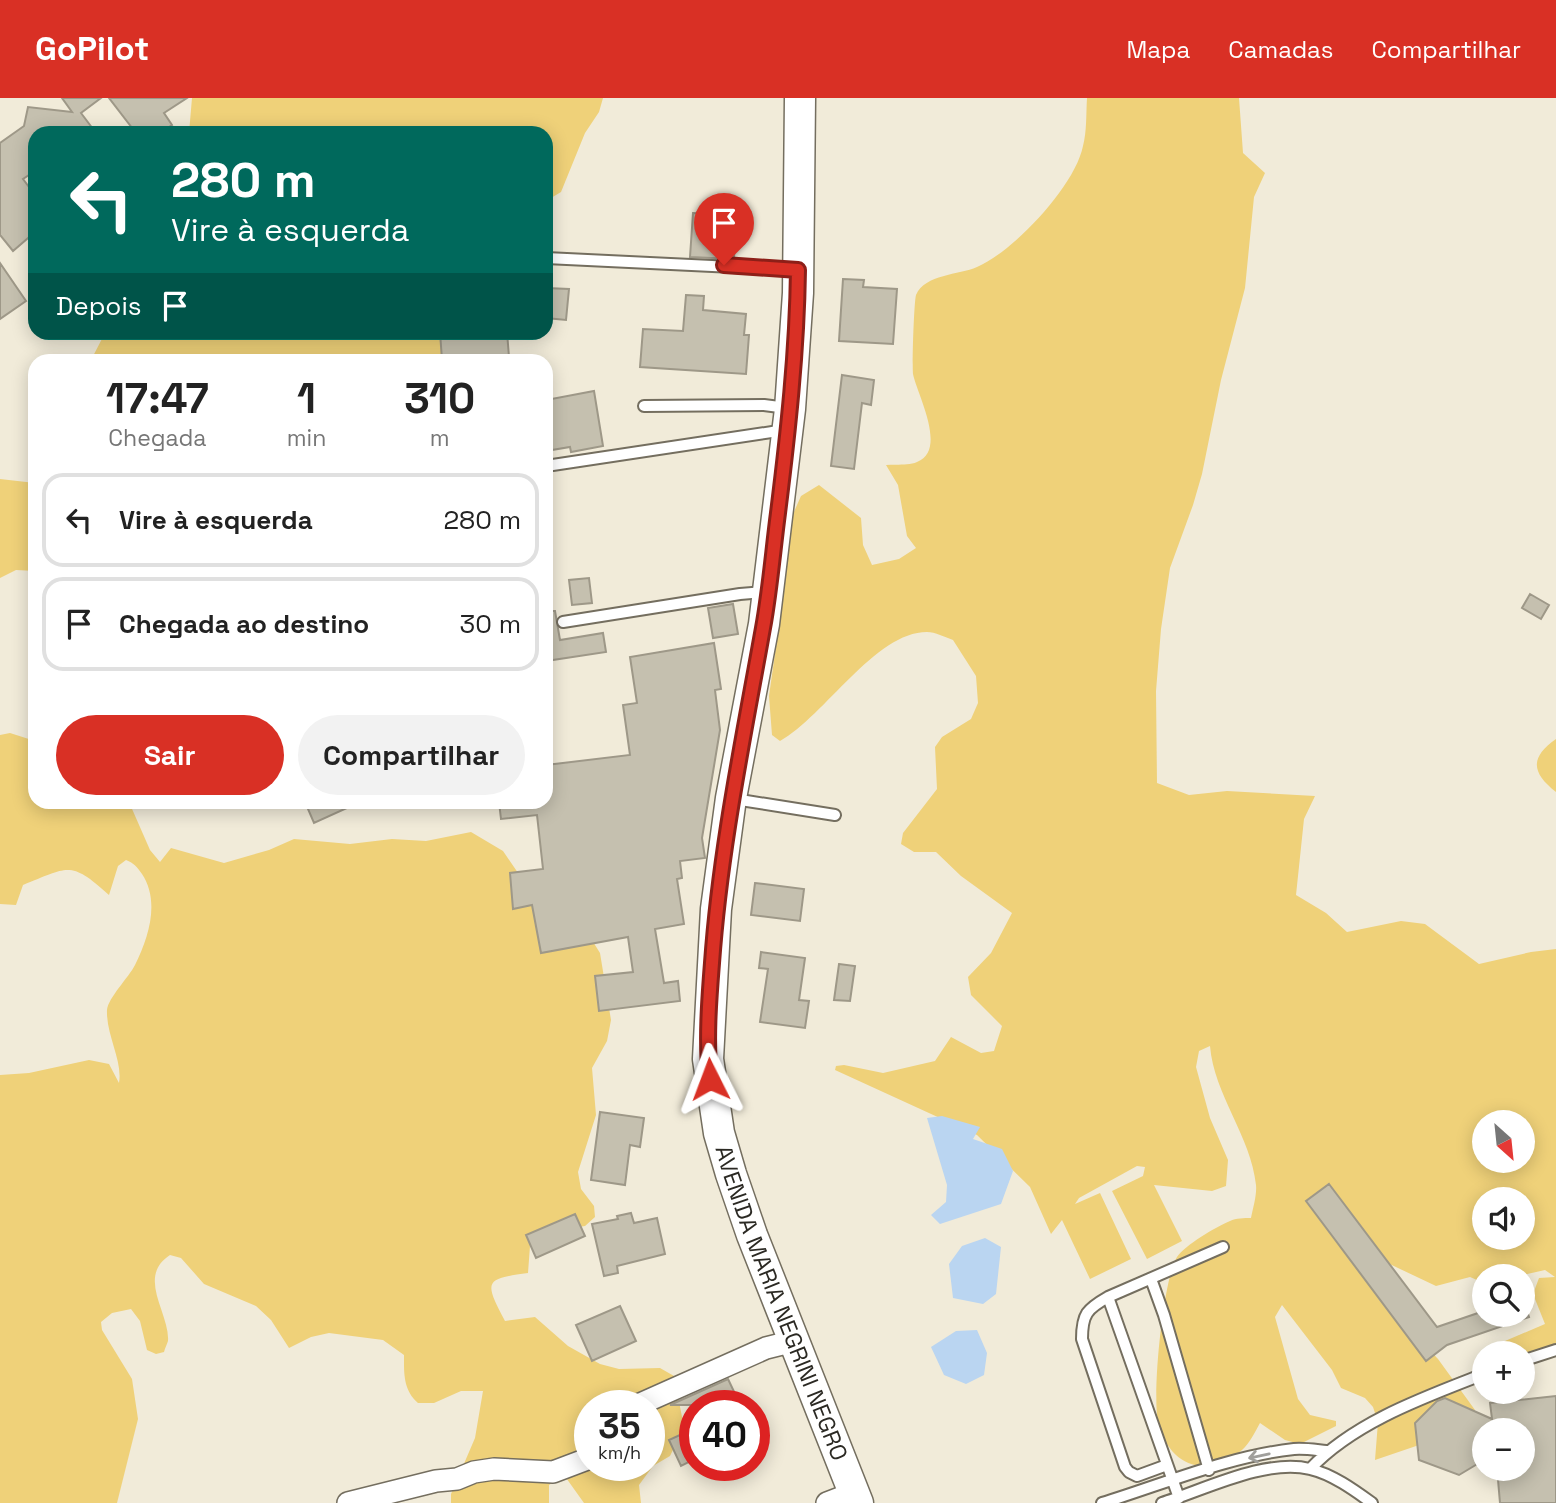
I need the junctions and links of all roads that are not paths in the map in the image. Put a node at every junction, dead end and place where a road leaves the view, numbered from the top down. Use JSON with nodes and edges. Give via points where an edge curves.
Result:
{"nodes":[{"id":1,"x":800,"y":98,"type":"edge"},
{"id":2,"x":553,"y":258,"type":"edge"},
{"id":3,"x":798,"y":270,"type":"junction"},
{"id":4,"x":644,"y":405,"type":"dead end"},
{"id":5,"x":789,"y":419,"type":"junction"},
{"id":6,"x":553,"y":465,"type":"edge"},
{"id":7,"x":768,"y":592,"type":"junction"},
{"id":8,"x":563,"y":622,"type":"dead end"},
{"id":9,"x":731,"y":798,"type":"junction"},
{"id":10,"x":835,"y":815,"type":"dead end"},
{"id":11,"x":1223,"y":1247,"type":"dead end"},
{"id":12,"x":1151,"y":1279,"type":"junction"},
{"id":13,"x":1108,"y":1297,"type":"junction"},
{"id":14,"x":794,"y":1341,"type":"junction"},
{"id":15,"x":1556,"y":1350,"type":"edge"},
{"id":16,"x":1535,"y":1357,"type":"edge"},
{"id":17,"x":1472,"y":1379,"type":"edge"},
{"id":18,"x":665,"y":1393,"type":"edge"},
{"id":19,"x":1326,"y":1451,"type":"junction"},
{"id":20,"x":574,"y":1464,"type":"edge"},
{"id":21,"x":1167,"y":1465,"type":"junction"},
{"id":22,"x":1209,"y":1469,"type":"junction"},
{"id":23,"x":1310,"y":1469,"type":"junction"},
{"id":24,"x":1172,"y":1479,"type":"junction"},
{"id":25,"x":1179,"y":1498,"type":"junction"},
{"id":26,"x":846,"y":1500,"type":"edge"},
{"id":27,"x":348,"y":1503,"type":"edge"},
{"id":28,"x":1102,"y":1503,"type":"edge"},
{"id":29,"x":1163,"y":1503,"type":"edge"},
{"id":30,"x":1372,"y":1503,"type":"edge"}],
"edges":[{"from":1,"to":3,"type":"street","name":"AVENIDA MARIA NEGRINI NEGRO"},
{"from":2,"to":3,"type":"lane"},
{"from":3,"to":5,"type":"street","name":"AVENIDA MARIA NEGRINI NEGRO"},
{"from":4,"to":5,"type":"lane","via":[[764,405]]},
{"from":5,"to":6,"type":"lane"},
{"from":5,"to":7,"type":"street","name":"AVENIDA MARIA NEGRINI NEGRO"},
{"from":7,"to":8,"type":"lane"},
{"from":7,"to":9,"type":"street","name":"AVENIDA MARIA NEGRINI NEGRO"},
{"from":9,"to":10,"type":"lane"},
{"from":9,"to":14,"type":"street","name":"AVENIDA MARIA NEGRINI NEGRO","via":[[716,909],[708,1059],[719,1133],[731,1174]]},
{"from":11,"to":12,"type":"lane"},
{"from":12,"to":13,"type":"lane"},
{"from":12,"to":22,"type":"lane"},
{"from":13,"to":21,"type":"lane"},
{"from":13,"to":21,"type":"lane","via":[[1085,1315],[1082,1339],[1125,1467],[1137,1476]]},
{"from":14,"to":18,"type":"street","via":[[766,1348]]},
{"from":14,"to":26,"type":"street","name":"AVENIDA MARIA NEGRINI NEGRO"},
{"from":15,"to":16,"type":"lane"},
{"from":17,"to":19,"type":"lane","via":[[1380,1420]]},
{"from":19,"to":22,"type":"lane","one_way":true,"via":[[1296,1449]]},
{"from":19,"to":23,"type":"lane"},
{"from":20,"to":27,"type":"street","via":[[553,1472],[474,1472]]},
{"from":21,"to":24,"type":"lane"},
{"from":22,"to":24,"type":"lane"},
{"from":23,"to":25,"type":"lane","via":[[1281,1467]]},
{"from":23,"to":30,"type":"lane"},
{"from":24,"to":25,"type":"lane"},
{"from":24,"to":28,"type":"lane"},
{"from":25,"to":29,"type":"lane"}]}
